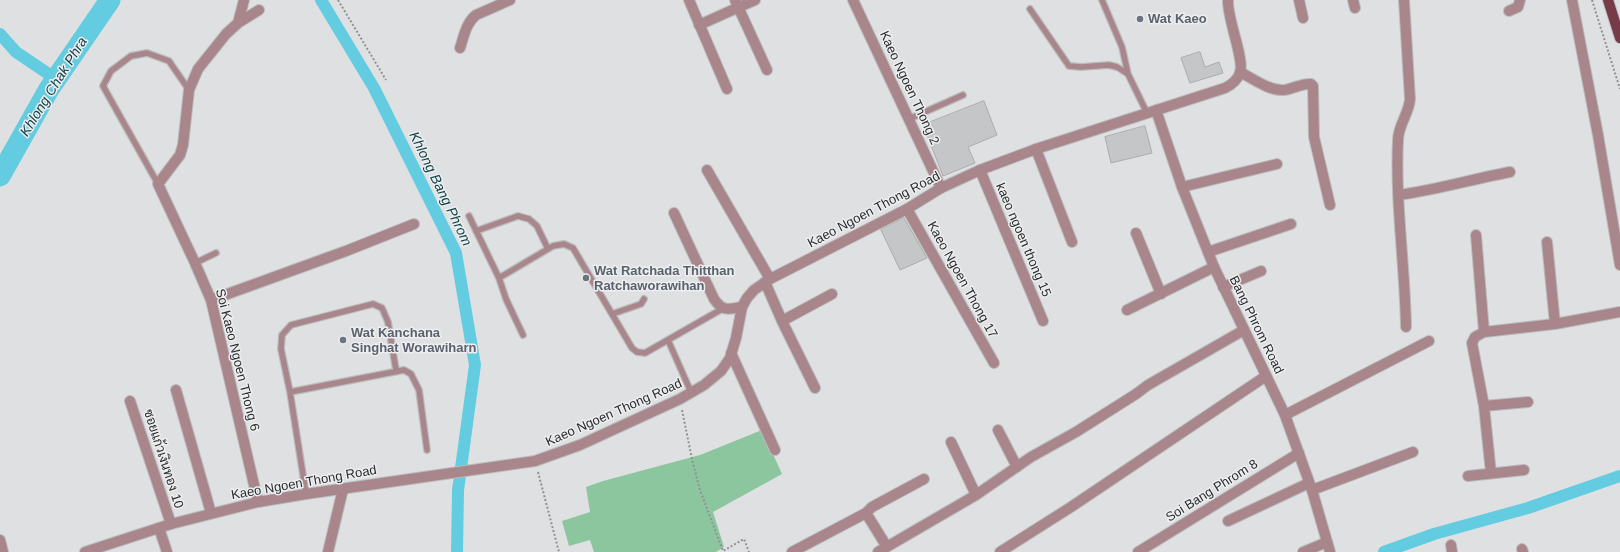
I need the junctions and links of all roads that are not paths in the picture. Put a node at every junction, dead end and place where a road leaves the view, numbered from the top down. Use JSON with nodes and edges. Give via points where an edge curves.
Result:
{"nodes":[{"id":1,"x":244,"y":0,"type":"edge"},
{"id":2,"x":510,"y":0,"type":"edge"},
{"id":3,"x":689,"y":0,"type":"edge"},
{"id":4,"x":755,"y":0,"type":"edge"},
{"id":5,"x":1102,"y":0,"type":"edge"},
{"id":6,"x":1228,"y":0,"type":"edge"},
{"id":7,"x":1299,"y":0,"type":"edge"},
{"id":8,"x":1404,"y":0,"type":"edge"},
{"id":9,"x":1520,"y":0,"type":"edge"},
{"id":10,"x":1572,"y":0,"type":"edge"},
{"id":11,"x":1608,"y":0,"type":"edge"},
{"id":12,"x":858,"y":1,"type":"edge"},
{"id":13,"x":736,"y":4,"type":"edge"},
{"id":14,"x":1030,"y":9,"type":"dead end"},
{"id":15,"x":259,"y":10,"type":"dead end"},
{"id":16,"x":1509,"y":11,"type":"dead end"},
{"id":17,"x":1303,"y":18,"type":"dead end"},
{"id":18,"x":238,"y":22,"type":"junction"},
{"id":19,"x":699,"y":25,"type":"junction"},
{"id":20,"x":1620,"y":38,"type":"edge"},
{"id":21,"x":460,"y":48,"type":"dead end"},
{"id":22,"x":767,"y":70,"type":"dead end"},
{"id":23,"x":1240,"y":72,"type":"junction"},
{"id":24,"x":1128,"y":74,"type":"junction"},
{"id":25,"x":727,"y":89,"type":"dead end"},
{"id":26,"x":189,"y":90,"type":"junction"},
{"id":27,"x":963,"y":95,"type":"dead end"},
{"id":28,"x":1152,"y":111,"type":"junction"},
{"id":29,"x":909,"y":119,"type":"junction"},
{"id":30,"x":1036,"y":149,"type":"junction"},
{"id":31,"x":1277,"y":164,"type":"dead end"},
{"id":32,"x":707,"y":170,"type":"dead end"},
{"id":33,"x":980,"y":170,"type":"junction"},
{"id":34,"x":1510,"y":172,"type":"dead end"},
{"id":35,"x":158,"y":184,"type":"junction"},
{"id":36,"x":1182,"y":187,"type":"junction"},
{"id":37,"x":941,"y":188,"type":"junction"},
{"id":38,"x":1399,"y":195,"type":"junction"},
{"id":39,"x":1330,"y":205,"type":"dead end"},
{"id":40,"x":907,"y":209,"type":"junction"},
{"id":41,"x":674,"y":213,"type":"dead end"},
{"id":42,"x":469,"y":216,"type":"dead end"},
{"id":43,"x":414,"y":224,"type":"dead end"},
{"id":44,"x":1291,"y":224,"type":"dead end"},
{"id":45,"x":476,"y":231,"type":"junction"},
{"id":46,"x":1136,"y":233,"type":"dead end"},
{"id":47,"x":1476,"y":235,"type":"dead end"},
{"id":48,"x":1072,"y":242,"type":"dead end"},
{"id":49,"x":1547,"y":242,"type":"dead end"},
{"id":50,"x":548,"y":249,"type":"junction"},
{"id":51,"x":1208,"y":252,"type":"junction"},
{"id":52,"x":216,"y":253,"type":"dead end"},
{"id":53,"x":195,"y":263,"type":"junction"},
{"id":54,"x":1620,"y":265,"type":"edge"},
{"id":55,"x":1214,"y":267,"type":"junction"},
{"id":56,"x":1261,"y":271,"type":"dead end"},
{"id":57,"x":499,"y":278,"type":"junction"},
{"id":58,"x":768,"y":280,"type":"junction"},
{"id":59,"x":1223,"y":287,"type":"junction"},
{"id":60,"x":832,"y":294,"type":"dead end"},
{"id":61,"x":1161,"y":294,"type":"junction"},
{"id":62,"x":644,"y":299,"type":"dead end"},
{"id":63,"x":210,"y":300,"type":"junction"},
{"id":64,"x":742,"y":307,"type":"junction"},
{"id":65,"x":722,"y":309,"type":"junction"},
{"id":66,"x":1127,"y":310,"type":"dead end"},
{"id":67,"x":1620,"y":312,"type":"edge"},
{"id":68,"x":612,"y":314,"type":"junction"},
{"id":69,"x":782,"y":321,"type":"junction"},
{"id":70,"x":1043,"y":321,"type":"dead end"},
{"id":71,"x":1555,"y":324,"type":"junction"},
{"id":72,"x":1406,"y":327,"type":"dead end"},
{"id":73,"x":1244,"y":330,"type":"junction"},
{"id":74,"x":1484,"y":332,"type":"junction"},
{"id":75,"x":523,"y":335,"type":"dead end"},
{"id":76,"x":668,"y":340,"type":"junction"},
{"id":77,"x":1429,"y":341,"type":"dead end"},
{"id":78,"x":731,"y":353,"type":"junction"},
{"id":79,"x":994,"y":363,"type":"dead end"},
{"id":80,"x":396,"y":370,"type":"junction"},
{"id":81,"x":1266,"y":376,"type":"junction"},
{"id":82,"x":815,"y":388,"type":"dead end"},
{"id":83,"x":176,"y":390,"type":"dead end"},
{"id":84,"x":290,"y":392,"type":"junction"},
{"id":85,"x":691,"y":392,"type":"junction"},
{"id":86,"x":130,"y":401,"type":"dead end"},
{"id":87,"x":1528,"y":402,"type":"dead end"},
{"id":88,"x":1484,"y":406,"type":"junction"},
{"id":89,"x":1285,"y":415,"type":"junction"},
{"id":90,"x":998,"y":430,"type":"dead end"},
{"id":91,"x":951,"y":442,"type":"dead end"},
{"id":92,"x":427,"y":450,"type":"dead end"},
{"id":93,"x":775,"y":450,"type":"dead end"},
{"id":94,"x":1413,"y":452,"type":"dead end"},
{"id":95,"x":1299,"y":453,"type":"junction"},
{"id":96,"x":1017,"y":467,"type":"junction"},
{"id":97,"x":1524,"y":470,"type":"dead end"},
{"id":98,"x":1491,"y":473,"type":"junction"},
{"id":99,"x":1468,"y":476,"type":"dead end"},
{"id":100,"x":924,"y":479,"type":"dead end"},
{"id":101,"x":1310,"y":486,"type":"junction"},
{"id":102,"x":343,"y":489,"type":"junction"},
{"id":103,"x":306,"y":494,"type":"junction"},
{"id":104,"x":976,"y":495,"type":"junction"},
{"id":105,"x":258,"y":502,"type":"junction"},
{"id":106,"x":211,"y":513,"type":"junction"},
{"id":107,"x":866,"y":513,"type":"junction"},
{"id":108,"x":1228,"y":522,"type":"dead end"},
{"id":109,"x":171,"y":524,"type":"junction"},
{"id":110,"x":159,"y":528,"type":"junction"},
{"id":111,"x":0,"y":540,"type":"edge"},
{"id":112,"x":1328,"y":547,"type":"edge"},
{"id":113,"x":882,"y":550,"type":"edge"},
{"id":114,"x":3,"y":552,"type":"edge"},
{"id":115,"x":85,"y":552,"type":"edge"},
{"id":116,"x":167,"y":552,"type":"edge"},
{"id":117,"x":328,"y":552,"type":"edge"},
{"id":118,"x":792,"y":552,"type":"edge"},
{"id":119,"x":1000,"y":552,"type":"edge"},
{"id":120,"x":1138,"y":552,"type":"edge"},
{"id":121,"x":1303,"y":552,"type":"edge"}],
"edges":[{"from":1,"to":18,"type":"street"},
{"from":2,"to":21,"type":"street","via":[[471,19]]},
{"from":3,"to":19,"type":"street"},
{"from":4,"to":13,"type":"street"},
{"from":5,"to":24,"type":"lane","via":[[1122,47]]},
{"from":6,"to":23,"type":"street","via":[[1230,23],[1240,58]]},
{"from":7,"to":17,"type":"street"},
{"from":8,"to":38,"type":"street","via":[[1410,108],[1398,132]]},
{"from":9,"to":16,"type":"street","via":[[1518,7]]},
{"from":10,"to":54,"type":"street"},
{"from":11,"to":20,"type":"main road"},
{"from":12,"to":29,"type":"street","name":"Kaeo Ngoen Thong 2"},
{"from":13,"to":19,"type":"street"},
{"from":13,"to":22,"type":"street"},
{"from":14,"to":24,"type":"lane","via":[[1069,66],[1110,65]]},
{"from":15,"to":18,"type":"street"},
{"from":18,"to":26,"type":"street","via":[[198,69]]},
{"from":19,"to":25,"type":"street"},
{"from":23,"to":28,"type":"street","name":"Kaeo Ngoen Thong Road","via":[[1232,84],[1225,88]]},
{"from":23,"to":39,"type":"street","via":[[1273,89],[1283,90],[1306,84],[1313,86],[1314,137]]},
{"from":24,"to":28,"type":"lane"},
{"from":26,"to":35,"type":"street","via":[[184,145],[180,155]]},
{"from":26,"to":35,"type":"lane","via":[[169,61],[147,53],[131,56],[111,70],[103,86]]},
{"from":27,"to":29,"type":"lane"},
{"from":28,"to":30,"type":"street","name":"Kaeo Ngoen Thong Road"},
{"from":28,"to":36,"type":"street","name":"Bang Phrom Road"},
{"from":29,"to":37,"type":"street","name":"Kaeo Ngoen Thong 2"},
{"from":30,"to":33,"type":"street","name":"Kaeo Ngoen Thong Road"},
{"from":30,"to":48,"type":"street"},
{"from":31,"to":36,"type":"street"},
{"from":32,"to":58,"type":"street"},
{"from":33,"to":37,"type":"street","name":"Kaeo Ngoen Thong Road"},
{"from":33,"to":70,"type":"street","name":"kaeo ngoen thong 15"},
{"from":34,"to":38,"type":"street"},
{"from":35,"to":53,"type":"street","name":"Soi Kaeo Ngoen Thong 6"},
{"from":36,"to":51,"type":"street","name":"Bang Phrom Road"},
{"from":37,"to":40,"type":"street","name":"Kaeo Ngoen Thong Road"},
{"from":38,"to":72,"type":"street","via":[[1406,287]]},
{"from":40,"to":58,"type":"street","name":"Kaeo Ngoen Thong Road"},
{"from":40,"to":79,"type":"street","name":"Kaeo Ngoen Thong 17"},
{"from":41,"to":65,"type":"street","via":[[714,299]]},
{"from":42,"to":45,"type":"lane"},
{"from":43,"to":63,"type":"street"},
{"from":44,"to":51,"type":"street"},
{"from":45,"to":50,"type":"lane","via":[[518,216],[529,219],[537,226]]},
{"from":45,"to":57,"type":"lane"},
{"from":46,"to":61,"type":"street"},
{"from":47,"to":74,"type":"street"},
{"from":49,"to":71,"type":"street"},
{"from":50,"to":57,"type":"lane"},
{"from":50,"to":68,"type":"lane","via":[[564,244],[573,248]]},
{"from":51,"to":55,"type":"street","name":"Bang Phrom Road"},
{"from":52,"to":53,"type":"lane"},
{"from":53,"to":63,"type":"street","name":"Soi Kaeo Ngoen Thong 6"},
{"from":55,"to":59,"type":"street","name":"Bang Phrom Road"},
{"from":55,"to":61,"type":"street"},
{"from":56,"to":59,"type":"street"},
{"from":57,"to":75,"type":"lane"},
{"from":58,"to":64,"type":"street","name":"Kaeo Ngoen Thong Road","via":[[754,290]]},
{"from":58,"to":69,"type":"street"},
{"from":59,"to":73,"type":"street","name":"Bang Phrom Road"},
{"from":60,"to":69,"type":"street"},
{"from":61,"to":66,"type":"street"},
{"from":62,"to":68,"type":"lane","via":[[641,304]]},
{"from":63,"to":105,"type":"street","name":"Soi Kaeo Ngoen Thong 6"},
{"from":64,"to":65,"type":"street"},
{"from":64,"to":78,"type":"street","name":"Kaeo Ngoen Thong Road"},
{"from":65,"to":76,"type":"lane"},
{"from":67,"to":71,"type":"street"},
{"from":68,"to":76,"type":"lane","via":[[637,352],[645,353]]},
{"from":69,"to":82,"type":"street"},
{"from":71,"to":74,"type":"street"},
{"from":73,"to":81,"type":"street","name":"Bang Phrom Road"},
{"from":73,"to":96,"type":"street","via":[[1148,385],[1130,399]]},
{"from":74,"to":88,"type":"street","via":[[1474,337],[1472,343]]},
{"from":76,"to":85,"type":"lane"},
{"from":77,"to":89,"type":"street"},
{"from":78,"to":85,"type":"street","name":"Kaeo Ngoen Thong Road","via":[[721,371]]},
{"from":78,"to":93,"type":"street"},
{"from":80,"to":84,"type":"lane"},
{"from":80,"to":84,"type":"lane","via":[[388,322],[382,308],[373,304],[291,325],[282,334],[281,349]]},
{"from":80,"to":92,"type":"lane","via":[[404,370],[411,374],[419,390]]},
{"from":81,"to":89,"type":"street","name":"Bang Phrom Road"},
{"from":81,"to":119,"type":"street"},
{"from":83,"to":106,"type":"street"},
{"from":84,"to":103,"type":"lane"},
{"from":85,"to":102,"type":"street","name":"Kaeo Ngoen Thong Road","via":[[680,400],[580,445],[535,461]]},
{"from":86,"to":109,"type":"street","name":"ซอยแก้วเงินทอง 10"},
{"from":87,"to":88,"type":"street"},
{"from":88,"to":98,"type":"street"},
{"from":89,"to":95,"type":"street","name":"Bang Phrom Road"},
{"from":90,"to":96,"type":"street"},
{"from":91,"to":104,"type":"street"},
{"from":94,"to":101,"type":"street"},
{"from":95,"to":101,"type":"street","name":"Bang Phrom Road"},
{"from":95,"to":120,"type":"street","name":"Soi Bang Phrom 8"},
{"from":96,"to":104,"type":"street"},
{"from":97,"to":98,"type":"street"},
{"from":98,"to":99,"type":"street"},
{"from":100,"to":107,"type":"street","via":[[872,507]]},
{"from":101,"to":108,"type":"street"},
{"from":101,"to":112,"type":"street","name":"Bang Phrom Road"},
{"from":102,"to":103,"type":"street","name":"Kaeo Ngoen Thong Road"},
{"from":102,"to":117,"type":"street"},
{"from":103,"to":105,"type":"street","name":"Kaeo Ngoen Thong Road"},
{"from":104,"to":113,"type":"street"},
{"from":105,"to":106,"type":"street","name":"Kaeo Ngoen Thong Road"},
{"from":106,"to":109,"type":"street","name":"Kaeo Ngoen Thong Road"},
{"from":107,"to":113,"type":"street"},
{"from":107,"to":118,"type":"street"},
{"from":109,"to":110,"type":"street","name":"Kaeo Ngoen Thong Road"},
{"from":110,"to":115,"type":"street","name":"Kaeo Ngoen Thong Road"},
{"from":110,"to":116,"type":"street"},
{"from":111,"to":114,"type":"street"},
{"from":112,"to":121,"type":"street"}]}
